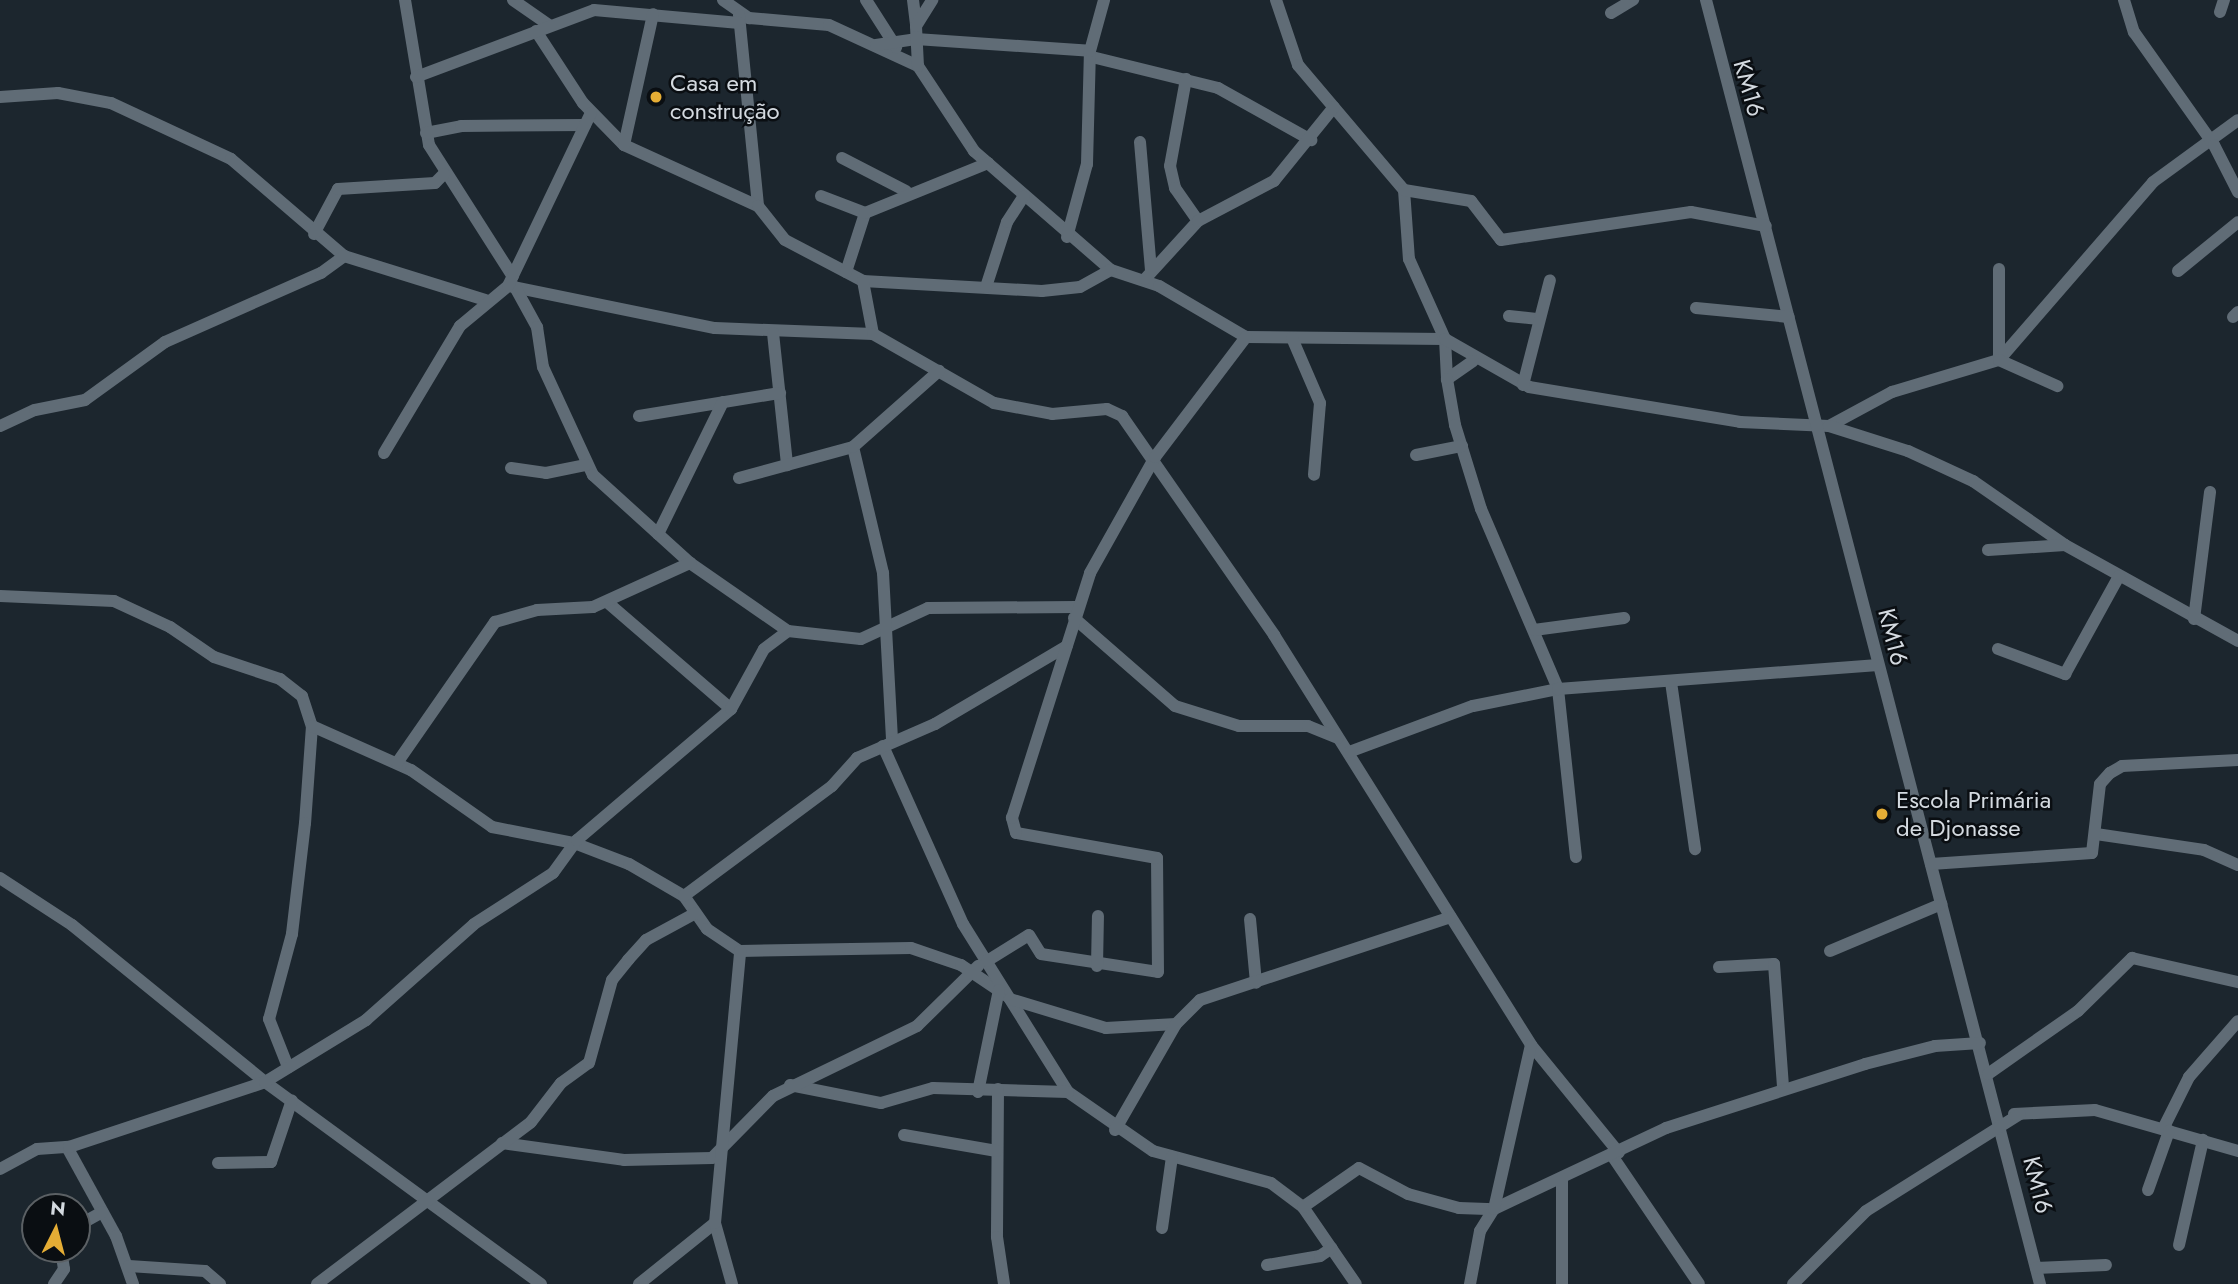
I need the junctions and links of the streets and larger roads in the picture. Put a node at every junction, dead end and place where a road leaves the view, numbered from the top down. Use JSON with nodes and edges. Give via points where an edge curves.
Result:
{"nodes":[{"id":1,"x":405,"y":0,"type":"edge"},
{"id":2,"x":513,"y":0,"type":"edge"},
{"id":3,"x":866,"y":0,"type":"edge"},
{"id":4,"x":914,"y":0,"type":"edge"},
{"id":5,"x":932,"y":0,"type":"edge"},
{"id":6,"x":1104,"y":0,"type":"edge"},
{"id":7,"x":1276,"y":0,"type":"edge"},
{"id":8,"x":1633,"y":0,"type":"edge"},
{"id":9,"x":1706,"y":0,"type":"edge"},
{"id":10,"x":2124,"y":0,"type":"edge"},
{"id":11,"x":603,"y":4,"type":"edge"},
{"id":12,"x":734,"y":8,"type":"edge"},
{"id":13,"x":1611,"y":13,"type":"dead end"},
{"id":14,"x":653,"y":14,"type":"junction"},
{"id":15,"x":543,"y":28,"type":"junction"},
{"id":16,"x":916,"y":32,"type":"junction"},
{"id":17,"x":892,"y":41,"type":"junction"},
{"id":18,"x":875,"y":45,"type":"junction"},
{"id":19,"x":1091,"y":54,"type":"junction"},
{"id":20,"x":902,"y":56,"type":"junction"},
{"id":21,"x":918,"y":66,"type":"junction"},
{"id":22,"x":416,"y":77,"type":"junction"},
{"id":23,"x":1186,"y":79,"type":"junction"},
{"id":24,"x":0,"y":96,"type":"edge"},
{"id":25,"x":1334,"y":107,"type":"junction"},
{"id":26,"x":588,"y":119,"type":"junction"},
{"id":27,"x":2238,"y":120,"type":"edge"},
{"id":28,"x":426,"y":133,"type":"junction"},
{"id":29,"x":1311,"y":140,"type":"junction"},
{"id":30,"x":2207,"y":140,"type":"junction"},
{"id":31,"x":1140,"y":142,"type":"dead end"},
{"id":32,"x":624,"y":145,"type":"junction"},
{"id":33,"x":842,"y":158,"type":"dead end"},
{"id":34,"x":988,"y":163,"type":"junction"},
{"id":35,"x":444,"y":174,"type":"junction"},
{"id":36,"x":1404,"y":190,"type":"junction"},
{"id":37,"x":906,"y":191,"type":"junction"},
{"id":38,"x":2238,"y":192,"type":"edge"},
{"id":39,"x":821,"y":196,"type":"dead end"},
{"id":40,"x":1023,"y":197,"type":"junction"},
{"id":41,"x":758,"y":206,"type":"junction"},
{"id":42,"x":865,"y":214,"type":"junction"},
{"id":43,"x":1198,"y":220,"type":"junction"},
{"id":44,"x":2238,"y":222,"type":"edge"},
{"id":45,"x":1766,"y":226,"type":"junction"},
{"id":46,"x":314,"y":234,"type":"junction"},
{"id":47,"x":1067,"y":237,"type":"junction"},
{"id":48,"x":344,"y":256,"type":"junction"},
{"id":49,"x":1999,"y":269,"type":"dead end"},
{"id":50,"x":1111,"y":270,"type":"junction"},
{"id":51,"x":2178,"y":271,"type":"dead end"},
{"id":52,"x":846,"y":272,"type":"junction"},
{"id":53,"x":1148,"y":275,"type":"junction"},
{"id":54,"x":1550,"y":280,"type":"dead end"},
{"id":55,"x":863,"y":281,"type":"junction"},
{"id":56,"x":512,"y":283,"type":"junction"},
{"id":57,"x":986,"y":287,"type":"junction"},
{"id":58,"x":485,"y":300,"type":"junction"},
{"id":59,"x":1696,"y":308,"type":"dead end"},
{"id":60,"x":1509,"y":316,"type":"dead end"},
{"id":61,"x":1789,"y":317,"type":"junction"},
{"id":62,"x":1539,"y":319,"type":"junction"},
{"id":63,"x":774,"y":333,"type":"junction"},
{"id":64,"x":873,"y":334,"type":"junction"},
{"id":65,"x":1246,"y":337,"type":"junction"},
{"id":66,"x":1292,"y":338,"type":"junction"},
{"id":67,"x":1445,"y":339,"type":"junction"},
{"id":68,"x":1999,"y":360,"type":"junction"},
{"id":69,"x":1473,"y":361,"type":"junction"},
{"id":70,"x":940,"y":371,"type":"junction"},
{"id":71,"x":1447,"y":379,"type":"junction"},
{"id":72,"x":1523,"y":385,"type":"junction"},
{"id":73,"x":2057,"y":386,"type":"dead end"},
{"id":74,"x":780,"y":393,"type":"junction"},
{"id":75,"x":723,"y":402,"type":"junction"},
{"id":76,"x":639,"y":416,"type":"dead end"},
{"id":77,"x":0,"y":426,"type":"edge"},
{"id":78,"x":1829,"y":428,"type":"junction"},
{"id":79,"x":1462,"y":446,"type":"junction"},
{"id":80,"x":853,"y":447,"type":"junction"},
{"id":81,"x":384,"y":453,"type":"dead end"},
{"id":82,"x":1416,"y":455,"type":"dead end"},
{"id":83,"x":1155,"y":457,"type":"junction"},
{"id":84,"x":1827,"y":459,"type":"junction"},
{"id":85,"x":586,"y":465,"type":"junction"},
{"id":86,"x":787,"y":465,"type":"junction"},
{"id":87,"x":512,"y":467,"type":"dead end"},
{"id":88,"x":1314,"y":475,"type":"dead end"},
{"id":89,"x":738,"y":478,"type":"dead end"},
{"id":90,"x":2210,"y":492,"type":"dead end"},
{"id":91,"x":658,"y":534,"type":"junction"},
{"id":92,"x":2065,"y":545,"type":"junction"},
{"id":93,"x":1988,"y":550,"type":"dead end"},
{"id":94,"x":690,"y":563,"type":"junction"},
{"id":95,"x":2119,"y":576,"type":"junction"},
{"id":96,"x":0,"y":596,"type":"edge"},
{"id":97,"x":607,"y":602,"type":"junction"},
{"id":98,"x":1075,"y":612,"type":"junction"},
{"id":99,"x":1624,"y":618,"type":"dead end"},
{"id":100,"x":2194,"y":619,"type":"junction"},
{"id":101,"x":1534,"y":630,"type":"junction"},
{"id":102,"x":789,"y":631,"type":"junction"},
{"id":103,"x":887,"y":631,"type":"junction"},
{"id":104,"x":2238,"y":641,"type":"edge"},
{"id":105,"x":1067,"y":646,"type":"junction"},
{"id":106,"x":1998,"y":649,"type":"dead end"},
{"id":107,"x":1878,"y":665,"type":"junction"},
{"id":108,"x":1671,"y":682,"type":"junction"},
{"id":109,"x":1558,"y":689,"type":"junction"},
{"id":110,"x":731,"y":709,"type":"junction"},
{"id":111,"x":312,"y":726,"type":"junction"},
{"id":112,"x":1338,"y":739,"type":"junction"},
{"id":113,"x":888,"y":743,"type":"junction"},
{"id":114,"x":406,"y":752,"type":"junction"},
{"id":115,"x":1349,"y":752,"type":"junction"},
{"id":116,"x":2238,"y":760,"type":"edge"},
{"id":117,"x":397,"y":763,"type":"junction"},
{"id":118,"x":411,"y":770,"type":"junction"},
{"id":119,"x":2096,"y":834,"type":"junction"},
{"id":120,"x":574,"y":843,"type":"junction"},
{"id":121,"x":1695,"y":849,"type":"dead end"},
{"id":122,"x":1576,"y":857,"type":"dead end"},
{"id":123,"x":1931,"y":864,"type":"junction"},
{"id":124,"x":2238,"y":865,"type":"edge"},
{"id":125,"x":0,"y":878,"type":"edge"},
{"id":126,"x":684,"y":896,"type":"junction"},
{"id":127,"x":1941,"y":904,"type":"junction"},
{"id":128,"x":694,"y":914,"type":"junction"},
{"id":129,"x":1098,"y":916,"type":"dead end"},
{"id":130,"x":1451,"y":917,"type":"junction"},
{"id":131,"x":1250,"y":919,"type":"dead end"},
{"id":132,"x":740,"y":951,"type":"junction"},
{"id":133,"x":1830,"y":951,"type":"dead end"},
{"id":134,"x":986,"y":959,"type":"junction"},
{"id":135,"x":1097,"y":966,"type":"junction"},
{"id":136,"x":1719,"y":967,"type":"dead end"},
{"id":137,"x":974,"y":971,"type":"junction"},
{"id":138,"x":2238,"y":982,"type":"edge"},
{"id":139,"x":1256,"y":983,"type":"junction"},
{"id":140,"x":1005,"y":995,"type":"junction"},
{"id":141,"x":2238,"y":1021,"type":"edge"},
{"id":142,"x":1176,"y":1024,"type":"junction"},
{"id":143,"x":1980,"y":1043,"type":"junction"},
{"id":144,"x":1531,"y":1045,"type":"junction"},
{"id":145,"x":288,"y":1066,"type":"junction"},
{"id":146,"x":1988,"y":1074,"type":"junction"},
{"id":147,"x":265,"y":1082,"type":"junction"},
{"id":148,"x":790,"y":1085,"type":"junction"},
{"id":149,"x":1783,"y":1088,"type":"junction"},
{"id":150,"x":998,"y":1089,"type":"junction"},
{"id":151,"x":978,"y":1091,"type":"junction"},
{"id":152,"x":1068,"y":1092,"type":"junction"},
{"id":153,"x":292,"y":1100,"type":"junction"},
{"id":154,"x":2020,"y":1114,"type":"junction"},
{"id":155,"x":1998,"y":1115,"type":"junction"},
{"id":156,"x":1115,"y":1130,"type":"junction"},
{"id":157,"x":2003,"y":1130,"type":"junction"},
{"id":158,"x":2166,"y":1130,"type":"junction"},
{"id":159,"x":904,"y":1135,"type":"dead end"},
{"id":160,"x":2203,"y":1140,"type":"junction"},
{"id":161,"x":502,"y":1143,"type":"junction"},
{"id":162,"x":66,"y":1147,"type":"junction"},
{"id":163,"x":721,"y":1151,"type":"junction"},
{"id":164,"x":997,"y":1151,"type":"junction"},
{"id":165,"x":2238,"y":1151,"type":"edge"},
{"id":166,"x":1616,"y":1155,"type":"junction"},
{"id":167,"x":1172,"y":1157,"type":"junction"},
{"id":168,"x":218,"y":1163,"type":"dead end"},
{"id":169,"x":0,"y":1169,"type":"edge"},
{"id":170,"x":1562,"y":1179,"type":"junction"},
{"id":171,"x":2148,"y":1190,"type":"dead end"},
{"id":172,"x":428,"y":1196,"type":"junction"},
{"id":173,"x":1303,"y":1207,"type":"junction"},
{"id":174,"x":1494,"y":1209,"type":"junction"},
{"id":175,"x":102,"y":1212,"type":"junction"},
{"id":176,"x":91,"y":1218,"type":"edge"},
{"id":177,"x":715,"y":1223,"type":"junction"},
{"id":178,"x":1162,"y":1228,"type":"dead end"},
{"id":179,"x":2179,"y":1245,"type":"dead end"},
{"id":180,"x":1332,"y":1248,"type":"junction"},
{"id":181,"x":63,"y":1263,"type":"edge"},
{"id":182,"x":1267,"y":1265,"type":"dead end"},
{"id":183,"x":2106,"y":1265,"type":"dead end"},
{"id":184,"x":129,"y":1266,"type":"junction"},
{"id":185,"x":2036,"y":1268,"type":"junction"},
{"id":186,"x":54,"y":1284,"type":"edge"},
{"id":187,"x":133,"y":1284,"type":"edge"},
{"id":188,"x":220,"y":1284,"type":"edge"},
{"id":189,"x":317,"y":1284,"type":"edge"},
{"id":190,"x":540,"y":1284,"type":"edge"},
{"id":191,"x":639,"y":1284,"type":"edge"},
{"id":192,"x":732,"y":1284,"type":"edge"},
{"id":193,"x":1004,"y":1284,"type":"edge"},
{"id":194,"x":1356,"y":1284,"type":"edge"},
{"id":195,"x":1469,"y":1284,"type":"edge"},
{"id":196,"x":1562,"y":1284,"type":"edge"},
{"id":197,"x":1699,"y":1284,"type":"edge"},
{"id":198,"x":1793,"y":1284,"type":"edge"},
{"id":199,"x":2040,"y":1284,"type":"edge"}],
"edges":[{"from":1,"to":22,"type":"street"},
{"from":2,"to":15,"type":"street"},
{"from":3,"to":17,"type":"street"},
{"from":4,"to":16,"type":"street"},
{"from":5,"to":16,"type":"street"},
{"from":6,"to":19,"type":"street"},
{"from":7,"to":25,"type":"street","via":[[1293,55]]},
{"from":8,"to":13,"type":"street"},
{"from":9,"to":45,"type":"street","name":"KM16"},
{"from":10,"to":30,"type":"street","via":[[2134,32]]},
{"from":11,"to":14,"type":"street"},
{"from":11,"to":15,"type":"street"},
{"from":12,"to":14,"type":"street"},
{"from":12,"to":18,"type":"street","via":[[749,18],[829,25]]},
{"from":12,"to":41,"type":"street"},
{"from":14,"to":32,"type":"street"},
{"from":15,"to":22,"type":"street"},
{"from":15,"to":26,"type":"street"},
{"from":16,"to":17,"type":"street"},
{"from":16,"to":19,"type":"street"},
{"from":16,"to":21,"type":"street"},
{"from":17,"to":18,"type":"street"},
{"from":17,"to":20,"type":"street"},
{"from":18,"to":20,"type":"street"},
{"from":19,"to":23,"type":"street"},
{"from":19,"to":47,"type":"street","via":[[1087,164]]},
{"from":20,"to":21,"type":"street"},
{"from":21,"to":34,"type":"street","via":[[958,132]]},
{"from":22,"to":28,"type":"street"},
{"from":23,"to":29,"type":"street","via":[[1237,96]]},
{"from":23,"to":43,"type":"street","via":[[1170,166],[1175,188]]},
{"from":24,"to":46,"type":"street","via":[[58,93],[111,103],[231,159]]},
{"from":25,"to":29,"type":"street"},
{"from":25,"to":36,"type":"street"},
{"from":26,"to":28,"type":"street","via":[[461,126]]},
{"from":26,"to":32,"type":"street"},
{"from":26,"to":56,"type":"street"},
{"from":27,"to":30,"type":"street"},
{"from":28,"to":35,"type":"street"},
{"from":29,"to":43,"type":"street","via":[[1274,181]]},
{"from":30,"to":38,"type":"street"},
{"from":30,"to":68,"type":"street","via":[[2153,182]]},
{"from":31,"to":53,"type":"street"},
{"from":32,"to":41,"type":"street"},
{"from":33,"to":37,"type":"street"},
{"from":34,"to":37,"type":"street"},
{"from":34,"to":40,"type":"street"},
{"from":35,"to":46,"type":"street","via":[[435,183],[338,189]]},
{"from":35,"to":56,"type":"street"},
{"from":36,"to":45,"type":"street","via":[[1471,201],[1501,240],[1692,212]]},
{"from":36,"to":67,"type":"street","via":[[1409,259]]},
{"from":37,"to":42,"type":"street"},
{"from":39,"to":42,"type":"street"},
{"from":40,"to":47,"type":"street"},
{"from":40,"to":57,"type":"street","via":[[1007,222]]},
{"from":41,"to":52,"type":"street","via":[[785,240]]},
{"from":42,"to":52,"type":"street"},
{"from":43,"to":53,"type":"street"},
{"from":44,"to":51,"type":"street"},
{"from":45,"to":61,"type":"street","name":"KM16"},
{"from":46,"to":48,"type":"street"},
{"from":47,"to":50,"type":"street"},
{"from":48,"to":58,"type":"street"},
{"from":48,"to":77,"type":"street","via":[[321,274],[165,342],[85,400],[35,410]]},
{"from":49,"to":68,"type":"street"},
{"from":50,"to":53,"type":"street"},
{"from":50,"to":57,"type":"street","via":[[1080,287]]},
{"from":52,"to":55,"type":"street"},
{"from":53,"to":65,"type":"street"},
{"from":54,"to":62,"type":"street"},
{"from":55,"to":57,"type":"street"},
{"from":55,"to":64,"type":"street"},
{"from":56,"to":58,"type":"street"},
{"from":56,"to":63,"type":"street"},
{"from":56,"to":85,"type":"street","via":[[537,327],[543,367]]},
{"from":58,"to":81,"type":"street","via":[[460,326]]},
{"from":59,"to":61,"type":"street"},
{"from":60,"to":62,"type":"street"},
{"from":61,"to":78,"type":"street","name":"KM16"},
{"from":62,"to":72,"type":"street"},
{"from":63,"to":64,"type":"street"},
{"from":63,"to":74,"type":"street"},
{"from":64,"to":70,"type":"street"},
{"from":65,"to":66,"type":"street"},
{"from":65,"to":83,"type":"street"},
{"from":66,"to":67,"type":"street"},
{"from":66,"to":88,"type":"street","via":[[1320,403]]},
{"from":67,"to":69,"type":"street"},
{"from":67,"to":71,"type":"street"},
{"from":68,"to":73,"type":"street"},
{"from":68,"to":78,"type":"street","via":[[1892,392]]},
{"from":69,"to":71,"type":"street"},
{"from":69,"to":72,"type":"street"},
{"from":70,"to":80,"type":"street"},
{"from":70,"to":83,"type":"street","via":[[1017,410],[1107,408],[1122,416]]},
{"from":71,"to":79,"type":"street"},
{"from":72,"to":78,"type":"street","via":[[1727,420]]},
{"from":74,"to":75,"type":"street"},
{"from":74,"to":86,"type":"street"},
{"from":75,"to":76,"type":"street"},
{"from":75,"to":91,"type":"street"},
{"from":78,"to":84,"type":"street","name":"KM16"},
{"from":78,"to":84,"type":"street"},
{"from":78,"to":92,"type":"street","via":[[1908,451],[1973,481]]},
{"from":79,"to":82,"type":"street"},
{"from":79,"to":101,"type":"street","via":[[1481,509]]},
{"from":80,"to":86,"type":"street"},
{"from":80,"to":103,"type":"street","via":[[883,573]]},
{"from":83,"to":98,"type":"street"},
{"from":83,"to":112,"type":"street"},
{"from":84,"to":107,"type":"street","name":"KM16"},
{"from":85,"to":87,"type":"street","via":[[546,473]]},
{"from":85,"to":91,"type":"street"},
{"from":86,"to":89,"type":"street"},
{"from":90,"to":100,"type":"street"},
{"from":91,"to":94,"type":"street"},
{"from":92,"to":93,"type":"street"},
{"from":92,"to":95,"type":"street"},
{"from":94,"to":97,"type":"street"},
{"from":94,"to":102,"type":"street"},
{"from":95,"to":100,"type":"street"},
{"from":95,"to":106,"type":"street","via":[[2066,674]]},
{"from":96,"to":111,"type":"street","via":[[125,605],[214,657],[292,687]]},
{"from":97,"to":110,"type":"street"},
{"from":97,"to":114,"type":"street","via":[[495,622]]},
{"from":98,"to":103,"type":"street","via":[[928,608]]},
{"from":98,"to":105,"type":"street"},
{"from":98,"to":112,"type":"street","via":[[1175,706],[1239,726],[1308,726]]},
{"from":99,"to":101,"type":"street"},
{"from":100,"to":104,"type":"street"},
{"from":101,"to":109,"type":"street"},
{"from":102,"to":103,"type":"street","via":[[861,639]]},
{"from":102,"to":110,"type":"street","via":[[764,649]]},
{"from":103,"to":113,"type":"street"},
{"from":105,"to":113,"type":"street","via":[[935,724]]},
{"from":105,"to":135,"type":"street","via":[[1013,829],[1152,857],[1161,873],[1158,972]]},
{"from":107,"to":108,"type":"street"},
{"from":107,"to":123,"type":"street","name":"KM16"},
{"from":108,"to":109,"type":"street"},
{"from":108,"to":121,"type":"street"},
{"from":109,"to":115,"type":"street","via":[[1473,706]]},
{"from":109,"to":122,"type":"street"},
{"from":110,"to":120,"type":"street"},
{"from":111,"to":117,"type":"street"},
{"from":111,"to":145,"type":"street","via":[[292,934],[269,1019]]},
{"from":112,"to":115,"type":"street"},
{"from":113,"to":126,"type":"street","via":[[857,758],[832,786]]},
{"from":113,"to":134,"type":"street","via":[[900,794]]},
{"from":114,"to":117,"type":"street"},
{"from":114,"to":118,"type":"street"},
{"from":115,"to":130,"type":"street"},
{"from":116,"to":119,"type":"street","via":[[2122,766],[2100,784]]},
{"from":117,"to":118,"type":"street"},
{"from":118,"to":120,"type":"street","via":[[484,823]]},
{"from":119,"to":123,"type":"street","via":[[2092,853]]},
{"from":119,"to":124,"type":"street","via":[[2204,850]]},
{"from":120,"to":126,"type":"street"},
{"from":120,"to":145,"type":"street","via":[[553,873],[474,924],[366,1020]]},
{"from":123,"to":127,"type":"street","name":"KM16"},
{"from":125,"to":147,"type":"street","via":[[72,925]]},
{"from":126,"to":128,"type":"street"},
{"from":127,"to":133,"type":"street"},
{"from":127,"to":143,"type":"street","name":"KM16"},
{"from":128,"to":132,"type":"street"},
{"from":128,"to":161,"type":"street","via":[[659,931],[628,960],[612,980],[589,1063]]},
{"from":129,"to":135,"type":"street"},
{"from":130,"to":139,"type":"street"},
{"from":130,"to":144,"type":"street"},
{"from":131,"to":139,"type":"street"},
{"from":132,"to":137,"type":"street","via":[[897,947]]},
{"from":132,"to":163,"type":"street"},
{"from":134,"to":135,"type":"street","via":[[1029,935],[1041,954]]},
{"from":134,"to":137,"type":"street"},
{"from":134,"to":140,"type":"street"},
{"from":136,"to":149,"type":"street","via":[[1774,964]]},
{"from":137,"to":140,"type":"street"},
{"from":137,"to":148,"type":"street","via":[[918,1026]]},
{"from":138,"to":146,"type":"street","via":[[2132,958],[2078,1011]]},
{"from":139,"to":142,"type":"street","via":[[1200,1000]]},
{"from":140,"to":142,"type":"street","via":[[1106,1028]]},
{"from":140,"to":151,"type":"street"},
{"from":140,"to":152,"type":"street"},
{"from":141,"to":158,"type":"street","via":[[2189,1077]]},
{"from":142,"to":156,"type":"street"},
{"from":143,"to":146,"type":"street","name":"KM16"},
{"from":143,"to":149,"type":"street","via":[[1935,1046]]},
{"from":144,"to":166,"type":"street"},
{"from":144,"to":174,"type":"street"},
{"from":145,"to":147,"type":"street"},
{"from":146,"to":155,"type":"street","name":"KM16"},
{"from":147,"to":153,"type":"street"},
{"from":147,"to":162,"type":"street"},
{"from":148,"to":151,"type":"street","via":[[881,1103],[933,1088]]},
{"from":148,"to":163,"type":"street","via":[[760,1106]]},
{"from":149,"to":166,"type":"street","via":[[1666,1128]]},
{"from":150,"to":151,"type":"street"},
{"from":150,"to":152,"type":"street"},
{"from":150,"to":164,"type":"street"},
{"from":152,"to":156,"type":"street"},
{"from":153,"to":168,"type":"street","via":[[271,1162]]},
{"from":153,"to":172,"type":"street"},
{"from":154,"to":155,"type":"street"},
{"from":154,"to":157,"type":"street"},
{"from":154,"to":158,"type":"street","via":[[2076,1107]]},
{"from":155,"to":157,"type":"street","name":"KM16"},
{"from":156,"to":167,"type":"street"},
{"from":157,"to":185,"type":"street","name":"KM16"},
{"from":157,"to":198,"type":"street","via":[[1964,1146],[1866,1211]]},
{"from":158,"to":160,"type":"street"},
{"from":158,"to":171,"type":"street"},
{"from":159,"to":164,"type":"street"},
{"from":160,"to":165,"type":"street"},
{"from":160,"to":179,"type":"street"},
{"from":161,"to":163,"type":"street","via":[[664,1162],[697,1162]]},
{"from":161,"to":172,"type":"street"},
{"from":162,"to":169,"type":"street","via":[[37,1149]]},
{"from":162,"to":175,"type":"street"},
{"from":163,"to":177,"type":"street"},
{"from":164,"to":193,"type":"street"},
{"from":166,"to":170,"type":"street"},
{"from":166,"to":197,"type":"street"},
{"from":167,"to":173,"type":"street","via":[[1258,1176]]},
{"from":167,"to":178,"type":"street"},
{"from":170,"to":174,"type":"street"},
{"from":170,"to":196,"type":"street"},
{"from":172,"to":189,"type":"street"},
{"from":172,"to":190,"type":"street"},
{"from":173,"to":174,"type":"street","via":[[1359,1168],[1408,1194],[1458,1208]]},
{"from":173,"to":180,"type":"street"},
{"from":174,"to":195,"type":"street","via":[[1479,1231]]},
{"from":175,"to":176,"type":"street"},
{"from":175,"to":184,"type":"street"},
{"from":177,"to":191,"type":"street"},
{"from":177,"to":192,"type":"street"},
{"from":180,"to":182,"type":"street"},
{"from":180,"to":194,"type":"street"},
{"from":181,"to":186,"type":"street"},
{"from":183,"to":185,"type":"street"},
{"from":184,"to":187,"type":"street"},
{"from":184,"to":188,"type":"street","via":[[205,1271]]},
{"from":185,"to":199,"type":"street","name":"KM16"}]}
